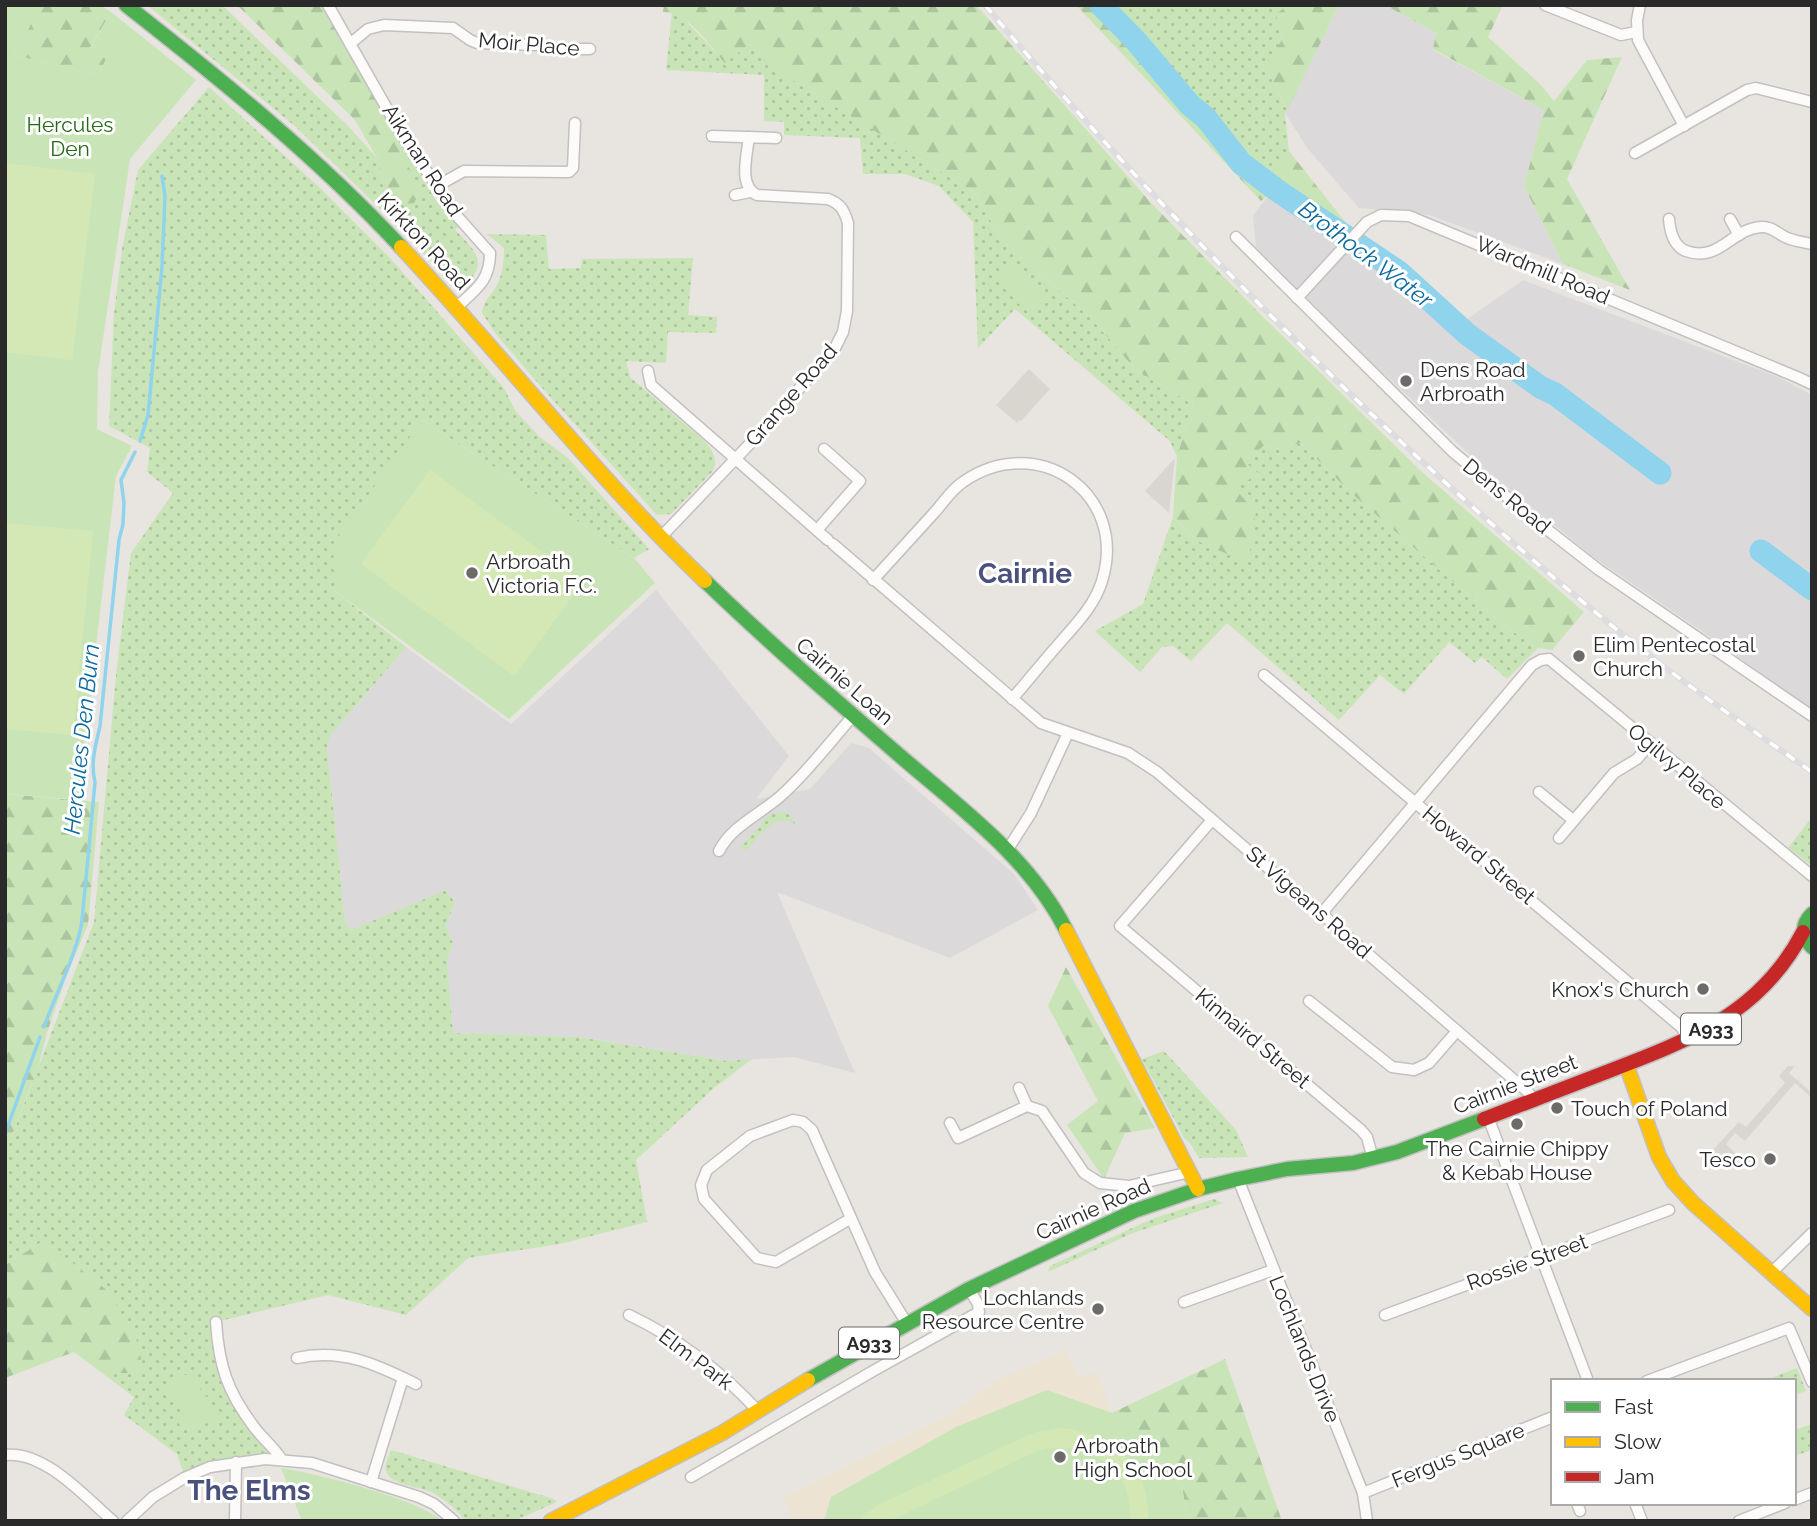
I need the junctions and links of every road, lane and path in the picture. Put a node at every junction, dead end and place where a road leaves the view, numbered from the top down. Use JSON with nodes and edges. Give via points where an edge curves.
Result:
{"nodes":[{"id":1,"x":126,"y":5,"type":"edge"},
{"id":2,"x":328,"y":5,"type":"edge"},
{"id":3,"x":1545,"y":5,"type":"edge"},
{"id":4,"x":1640,"y":5,"type":"edge"},
{"id":5,"x":1636,"y":32,"type":"junction"},
{"id":6,"x":351,"y":43,"type":"junction"},
{"id":7,"x":590,"y":49,"type":"dead end"},
{"id":8,"x":1812,"y":102,"type":"edge"},
{"id":9,"x":575,"y":123,"type":"dead end"},
{"id":10,"x":1684,"y":125,"type":"junction"},
{"id":11,"x":712,"y":136,"type":"dead end"},
{"id":12,"x":749,"y":137,"type":"junction"},
{"id":13,"x":776,"y":138,"type":"dead end"},
{"id":14,"x":1635,"y":153,"type":"dead end"},
{"id":15,"x":437,"y":186,"type":"junction"},
{"id":16,"x":750,"y":192,"type":"junction"},
{"id":17,"x":735,"y":195,"type":"dead end"},
{"id":18,"x":1669,"y":219,"type":"dead end"},
{"id":19,"x":1730,"y":219,"type":"dead end"},
{"id":20,"x":1739,"y":235,"type":"junction"},
{"id":21,"x":1236,"y":237,"type":"dead end"},
{"id":22,"x":1812,"y":244,"type":"edge"},
{"id":23,"x":1297,"y":298,"type":"junction"},
{"id":24,"x":457,"y":307,"type":"junction"},
{"id":25,"x":648,"y":372,"type":"dead end"},
{"id":26,"x":1812,"y":384,"type":"edge"},
{"id":27,"x":824,"y":449,"type":"dead end"},
{"id":28,"x":736,"y":459,"type":"junction"},
{"id":29,"x":817,"y":530,"type":"junction"},
{"id":30,"x":661,"y":537,"type":"junction"},
{"id":31,"x":873,"y":580,"type":"junction"},
{"id":32,"x":1264,"y":675,"type":"dead end"},
{"id":33,"x":1012,"y":699,"type":"junction"},
{"id":34,"x":853,"y":716,"type":"junction"},
{"id":35,"x":1812,"y":716,"type":"edge"},
{"id":36,"x":1068,"y":733,"type":"junction"},
{"id":37,"x":1650,"y":744,"type":"junction"},
{"id":38,"x":1539,"y":792,"type":"dead end"},
{"id":39,"x":1418,"y":803,"type":"junction"},
{"id":40,"x":1212,"y":820,"type":"junction"},
{"id":41,"x":1573,"y":820,"type":"junction"},
{"id":42,"x":1559,"y":838,"type":"dead end"},
{"id":43,"x":1008,"y":849,"type":"junction"},
{"id":44,"x":719,"y":851,"type":"dead end"},
{"id":45,"x":1812,"y":876,"type":"edge"},
{"id":46,"x":1812,"y":903,"type":"edge"},
{"id":47,"x":1322,"y":913,"type":"junction"},
{"id":48,"x":1807,"y":921,"type":"edge"},
{"id":49,"x":1812,"y":947,"type":"edge"},
{"id":50,"x":1812,"y":953,"type":"edge"},
{"id":51,"x":1782,"y":969,"type":"junction"},
{"id":52,"x":1309,"y":1001,"type":"dead end"},
{"id":53,"x":1457,"y":1031,"type":"junction"},
{"id":54,"x":1689,"y":1039,"type":"junction"},
{"id":55,"x":1626,"y":1064,"type":"junction"},
{"id":56,"x":1018,"y":1088,"type":"dead end"},
{"id":57,"x":1533,"y":1099,"type":"junction"},
{"id":58,"x":1027,"y":1105,"type":"junction"},
{"id":59,"x":1488,"y":1117,"type":"junction"},
{"id":60,"x":950,"y":1123,"type":"dead end"},
{"id":61,"x":1373,"y":1159,"type":"junction"},
{"id":62,"x":1190,"y":1172,"type":"junction"},
{"id":63,"x":1238,"y":1179,"type":"junction"},
{"id":64,"x":1198,"y":1189,"type":"junction"},
{"id":65,"x":1669,"y":1210,"type":"dead end"},
{"id":66,"x":850,"y":1219,"type":"junction"},
{"id":67,"x":1812,"y":1233,"type":"edge"},
{"id":68,"x":1541,"y":1257,"type":"junction"},
{"id":69,"x":1273,"y":1270,"type":"junction"},
{"id":70,"x":1771,"y":1273,"type":"junction"},
{"id":71,"x":969,"y":1289,"type":"junction"},
{"id":72,"x":1185,"y":1302,"type":"dead end"},
{"id":73,"x":1812,"y":1309,"type":"edge"},
{"id":74,"x":629,"y":1314,"type":"dead end"},
{"id":75,"x":1385,"y":1315,"type":"dead end"},
{"id":76,"x":216,"y":1322,"type":"dead end"},
{"id":77,"x":906,"y":1322,"type":"junction"},
{"id":78,"x":297,"y":1358,"type":"dead end"},
{"id":79,"x":403,"y":1378,"type":"junction"},
{"id":80,"x":1587,"y":1379,"type":"edge"},
{"id":81,"x":1652,"y":1379,"type":"edge"},
{"id":82,"x":1812,"y":1382,"type":"edge"},
{"id":83,"x":416,"y":1384,"type":"dead end"},
{"id":84,"x":758,"y":1411,"type":"junction"},
{"id":85,"x":1551,"y":1418,"type":"edge"},
{"id":86,"x":722,"y":1433,"type":"junction"},
{"id":87,"x":733,"y":1453,"type":"junction"},
{"id":88,"x":5,"y":1455,"type":"edge"},
{"id":89,"x":282,"y":1460,"type":"junction"},
{"id":90,"x":236,"y":1462,"type":"junction"},
{"id":91,"x":691,"y":1476,"type":"dead end"},
{"id":92,"x":371,"y":1482,"type":"junction"},
{"id":93,"x":1363,"y":1493,"type":"junction"},
{"id":94,"x":1780,"y":1505,"type":"edge"},
{"id":95,"x":113,"y":1521,"type":"edge"},
{"id":96,"x":127,"y":1521,"type":"edge"},
{"id":97,"x":235,"y":1521,"type":"edge"},
{"id":98,"x":454,"y":1521,"type":"edge"},
{"id":99,"x":551,"y":1521,"type":"edge"},
{"id":100,"x":1367,"y":1521,"type":"edge"},
{"id":101,"x":1738,"y":1521,"type":"edge"}],
"edges":[{"from":1,"to":24,"type":"main road","name":"Kirkton Road","via":[[291,139],[359,202]]},
{"from":2,"to":6,"type":"street","name":"Aikman Road"},
{"from":3,"to":5,"type":"street","via":[[1620,35]]},
{"from":4,"to":5,"type":"street"},
{"from":5,"to":10,"type":"street"},
{"from":6,"to":7,"type":"street","name":"Moir Place","via":[[368,29],[384,25],[453,28],[477,43]]},
{"from":6,"to":15,"type":"street","name":"Aikman Road","via":[[402,135]]},
{"from":8,"to":10,"type":"street","via":[[1756,88]]},
{"from":9,"to":15,"type":"street","via":[[569,172],[464,171]]},
{"from":10,"to":14,"type":"street"},
{"from":11,"to":12,"type":"street"},
{"from":12,"to":13,"type":"street"},
{"from":12,"to":16,"type":"street","via":[[745,184]]},
{"from":15,"to":24,"type":"street","name":"Aikman Road","via":[[490,253],[490,269]]},
{"from":16,"to":17,"type":"street"},
{"from":16,"to":28,"type":"street","name":"Grange Road","via":[[828,199],[844,210],[848,223],[847,311],[835,348]]},
{"from":18,"to":20,"type":"street","via":[[1675,242],[1696,253],[1709,254]]},
{"from":19,"to":20,"type":"street"},
{"from":20,"to":22,"type":"street","via":[[1762,226]]},
{"from":21,"to":23,"type":"street","name":"Dens Road"},
{"from":23,"to":26,"type":"street","name":"Wardmill Road","via":[[1361,227],[1381,215],[1409,216]]},
{"from":23,"to":35,"type":"street","name":"Dens Road","via":[[1453,452],[1530,516],[1598,570]]},
{"from":24,"to":30,"type":"main road","name":"Kirkton Road"},
{"from":25,"to":28,"type":"street","via":[[651,386]]},
{"from":27,"to":29,"type":"street","via":[[860,481]]},
{"from":28,"to":29,"type":"street"},
{"from":28,"to":30,"type":"street","name":"Grange Road"},
{"from":29,"to":31,"type":"street"},
{"from":30,"to":34,"type":"main road","name":"Cairnie Loan","via":[[769,643]]},
{"from":31,"to":33,"type":"street"},
{"from":31,"to":33,"type":"street","via":[[961,483],[984,470],[1014,462],[1040,464],[1077,484],[1096,507],[1106,533],[1108,554],[1102,582],[1082,618]]},
{"from":32,"to":39,"type":"street","name":"Howard Street"},
{"from":33,"to":36,"type":"street","via":[[1041,723]]},
{"from":34,"to":43,"type":"main road","name":"Cairnie Loan"},
{"from":34,"to":44,"type":"street","via":[[783,794],[734,830]]},
{"from":36,"to":40,"type":"street","name":"St Vigeans Road","via":[[1128,753]]},
{"from":36,"to":43,"type":"street","via":[[1031,813]]},
{"from":37,"to":39,"type":"street","name":"Ogilvy Place","via":[[1549,659],[1541,660],[1532,665]]},
{"from":37,"to":41,"type":"street","via":[[1637,759],[1614,773]]},
{"from":37,"to":45,"type":"street","name":"Ogilvy Place"},
{"from":38,"to":41,"type":"street"},
{"from":39,"to":47,"type":"street"},
{"from":39,"to":54,"type":"street","name":"Howard Street","via":[[1681,1027]]},
{"from":40,"to":47,"type":"street","name":"St Vigeans Road"},
{"from":40,"to":61,"type":"street","name":"Kinnaird Street","via":[[1120,926],[1361,1130]]},
{"from":41,"to":42,"type":"street"},
{"from":43,"to":62,"type":"main road","name":"Cairnie Loan","via":[[1059,916]]},
{"from":46,"to":48,"type":"main road","number":"A933"},
{"from":47,"to":53,"type":"street","name":"St Vigeans Road"},
{"from":48,"to":49,"type":"main road","via":[[1807,942]]},
{"from":48,"to":51,"type":"main road","name":"Cairnie Street","number":"A933"},
{"from":50,"to":51,"type":"main road","name":"Cairnie Street","number":"A933"},
{"from":51,"to":54,"type":"main road","name":"Cairnie Street","number":"A933","via":[[1734,1013]]},
{"from":52,"to":53,"type":"street","via":[[1392,1067],[1414,1070],[1429,1063]]},
{"from":53,"to":57,"type":"street","name":"St Vigeans Road"},
{"from":54,"to":55,"type":"main road","name":"Cairnie Street","number":"A933"},
{"from":55,"to":57,"type":"main road","name":"Cairnie Street","number":"A933"},
{"from":55,"to":70,"type":"main road","via":[[1659,1157],[1673,1181]]},
{"from":56,"to":58,"type":"street"},
{"from":57,"to":59,"type":"main road","name":"Cairnie Street","number":"A933"},
{"from":58,"to":60,"type":"street","via":[[958,1138]]},
{"from":58,"to":62,"type":"street","via":[[1042,1111],[1084,1173],[1100,1183],[1129,1186]]},
{"from":59,"to":61,"type":"main road","name":"Cairnie Street","number":"A933"},
{"from":59,"to":68,"type":"street"},
{"from":61,"to":63,"type":"main road","name":"Cairnie Street","number":"A933"},
{"from":62,"to":64,"type":"main road","name":"Cairnie Loan"},
{"from":63,"to":64,"type":"main road","name":"Cairnie Road","number":"A933"},
{"from":63,"to":69,"type":"street","name":"Lochlands Drive"},
{"from":64,"to":71,"type":"main road","name":"Cairnie Road","number":"A933","via":[[1134,1211]]},
{"from":65,"to":68,"type":"street","name":"Rossie Street"},
{"from":66,"to":66,"type":"street","via":[[812,1130],[803,1122],[793,1120],[750,1136],[707,1170],[701,1185],[704,1199],[757,1258],[766,1262],[776,1262]]},
{"from":66,"to":77,"type":"street"},
{"from":67,"to":70,"type":"street"},
{"from":68,"to":75,"type":"street","name":"Rossie Street"},
{"from":68,"to":80,"type":"street"},
{"from":69,"to":72,"type":"street"},
{"from":69,"to":93,"type":"street","name":"Lochlands Drive"},
{"from":70,"to":73,"type":"main road"},
{"from":71,"to":77,"type":"main road","name":"Cairnie Road","number":"A933"},
{"from":71,"to":87,"type":"street","via":[[979,1312]]},
{"from":74,"to":84,"type":"street","name":"Elm Park","via":[[659,1329],[724,1378]]},
{"from":76,"to":89,"type":"street","via":[[224,1376],[240,1408]]},
{"from":77,"to":84,"type":"main road","name":"Cairnie Road","number":"A933"},
{"from":78,"to":79,"type":"street","via":[[335,1354]]},
{"from":79,"to":83,"type":"street"},
{"from":79,"to":92,"type":"street"},
{"from":81,"to":82,"type":"street","via":[[1788,1328]]},
{"from":84,"to":86,"type":"main road","name":"Cairnie Road","number":"A933"},
{"from":85,"to":93,"type":"street","name":"Fergus Square"},
{"from":86,"to":87,"type":"street"},
{"from":86,"to":99,"type":"main road","name":"Cairnie Road","number":"A933"},
{"from":87,"to":91,"type":"street"},
{"from":88,"to":95,"type":"street","via":[[39,1460]]},
{"from":89,"to":90,"type":"street"},
{"from":89,"to":92,"type":"street","via":[[312,1462]]},
{"from":90,"to":96,"type":"street","via":[[184,1478],[153,1497]]},
{"from":90,"to":97,"type":"street"},
{"from":92,"to":98,"type":"street","via":[[434,1504]]},
{"from":93,"to":100,"type":"street","name":"Lochlands Drive"},
{"from":94,"to":101,"type":"street"}]}
